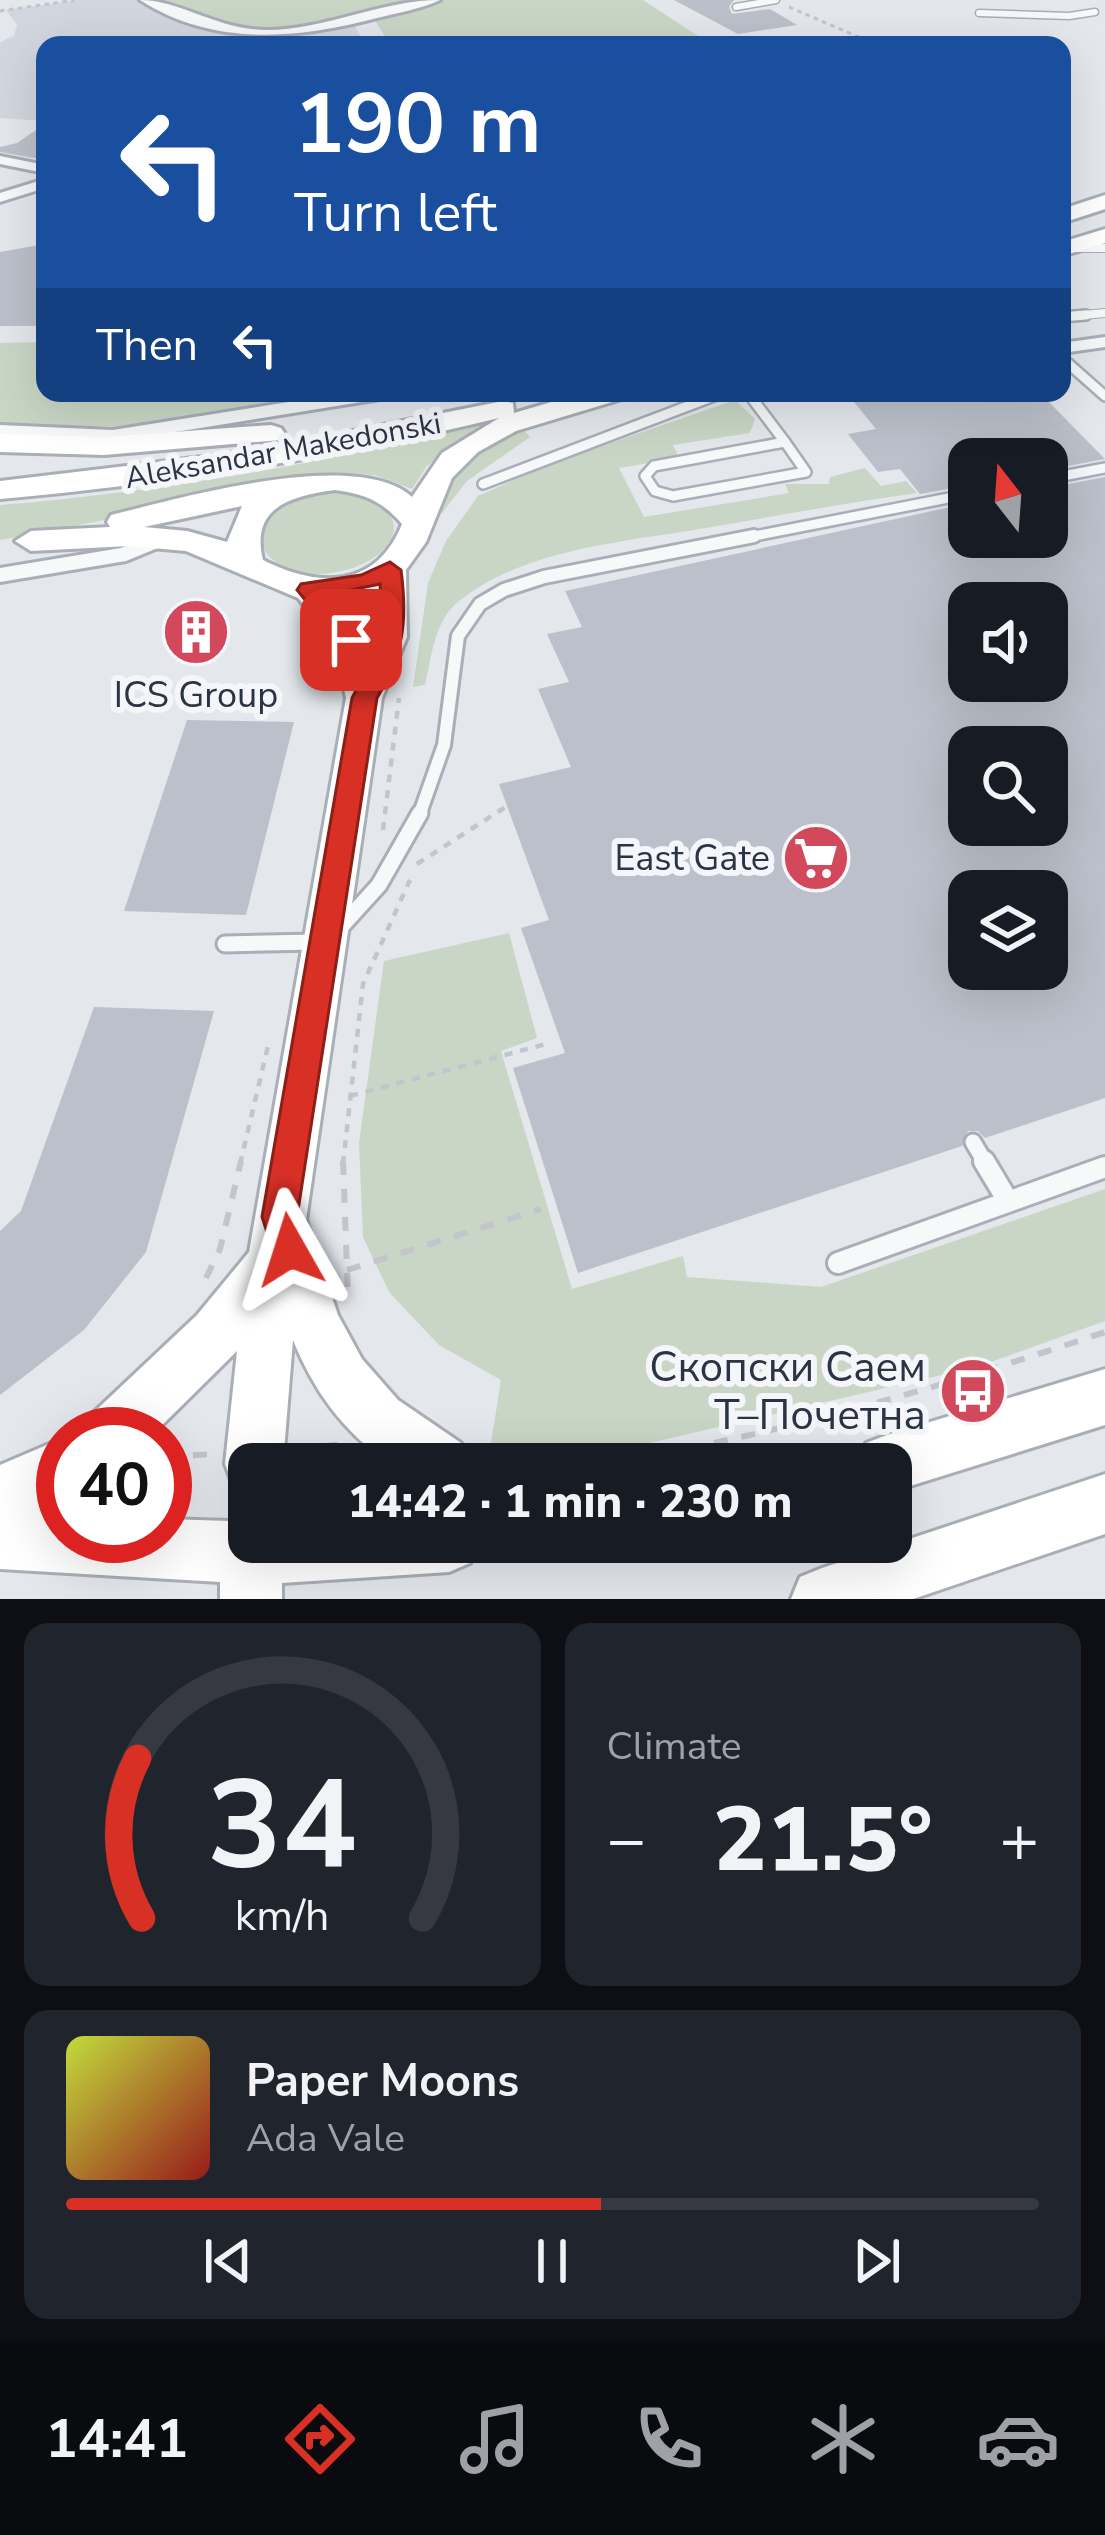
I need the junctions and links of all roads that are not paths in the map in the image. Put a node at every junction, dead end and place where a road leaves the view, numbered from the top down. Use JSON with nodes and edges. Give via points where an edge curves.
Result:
{"nodes":[{"id":1,"x":146,"y":0,"type":"edge"},
{"id":2,"x":434,"y":0,"type":"edge"},
{"id":3,"x":775,"y":0,"type":"edge"},
{"id":4,"x":736,"y":7,"type":"dead end"},
{"id":5,"x":1095,"y":12,"type":"dead end"},
{"id":6,"x":979,"y":13,"type":"dead end"},
{"id":7,"x":0,"y":160,"type":"edge"},
{"id":8,"x":36,"y":168,"type":"edge"},
{"id":9,"x":36,"y":186,"type":"edge"},
{"id":10,"x":0,"y":198,"type":"edge"},
{"id":11,"x":1105,"y":202,"type":"edge"},
{"id":12,"x":1071,"y":213,"type":"edge"},
{"id":13,"x":1105,"y":225,"type":"edge"},
{"id":14,"x":1105,"y":236,"type":"edge"},
{"id":15,"x":1071,"y":242,"type":"edge"},
{"id":16,"x":1071,"y":243,"type":"edge"},
{"id":17,"x":1071,"y":246,"type":"edge"},
{"id":18,"x":1105,"y":248,"type":"edge"},
{"id":19,"x":1105,"y":313,"type":"edge"},
{"id":20,"x":1071,"y":315,"type":"edge"},
{"id":21,"x":1105,"y":342,"type":"edge"},
{"id":22,"x":1071,"y":347,"type":"edge"},
{"id":23,"x":1071,"y":366,"type":"edge"},
{"id":24,"x":1105,"y":396,"type":"edge"},
{"id":25,"x":324,"y":402,"type":"edge"},
{"id":26,"x":433,"y":402,"type":"edge"},
{"id":27,"x":528,"y":402,"type":"edge"},
{"id":28,"x":588,"y":402,"type":"edge"},
{"id":29,"x":698,"y":402,"type":"edge"},
{"id":30,"x":755,"y":402,"type":"edge"},
{"id":31,"x":0,"y":431,"type":"edge"},
{"id":32,"x":271,"y":434,"type":"junction"},
{"id":33,"x":0,"y":442,"type":"edge"},
{"id":34,"x":785,"y":442,"type":"junction"},
{"id":35,"x":1105,"y":468,"type":"edge"},
{"id":36,"x":0,"y":470,"type":"edge"},
{"id":37,"x":1068,"y":475,"type":"edge"},
{"id":38,"x":305,"y":484,"type":"junction"},
{"id":39,"x":483,"y":484,"type":"dead end"},
{"id":40,"x":0,"y":490,"type":"edge"},
{"id":41,"x":948,"y":498,"type":"edge"},
{"id":42,"x":417,"y":521,"type":"junction"},
{"id":43,"x":162,"y":538,"type":"junction"},
{"id":44,"x":15,"y":543,"type":"edge"},
{"id":45,"x":248,"y":564,"type":"junction"},
{"id":46,"x":390,"y":570,"type":"junction"},
{"id":47,"x":0,"y":575,"type":"edge"},
{"id":48,"x":309,"y":590,"type":"junction"},
{"id":49,"x":382,"y":697,"type":"junction"},
{"id":50,"x":323,"y":941,"type":"junction"},
{"id":51,"x":225,"y":944,"type":"dead end"},
{"id":52,"x":973,"y":1142,"type":"dead end"},
{"id":53,"x":1105,"y":1167,"type":"edge"},
{"id":54,"x":1008,"y":1201,"type":"junction"},
{"id":55,"x":276,"y":1240,"type":"junction"},
{"id":56,"x":838,"y":1262,"type":"dead end"},
{"id":57,"x":1105,"y":1397,"type":"edge"},
{"id":58,"x":140,"y":1407,"type":"edge"},
{"id":59,"x":256,"y":1443,"type":"edge"},
{"id":60,"x":430,"y":1443,"type":"edge"},
{"id":61,"x":912,"y":1456,"type":"edge"},
{"id":62,"x":36,"y":1483,"type":"edge"},
{"id":63,"x":0,"y":1496,"type":"edge"},
{"id":64,"x":1105,"y":1504,"type":"edge"},
{"id":65,"x":0,"y":1539,"type":"edge"},
{"id":66,"x":251,"y":1566,"type":"edge"},
{"id":67,"x":827,"y":1598,"type":"edge"}],
"edges":[{"from":1,"to":2,"type":"street","via":[[213,26],[281,35]]},
{"from":3,"to":4,"type":"lane"},
{"from":5,"to":6,"type":"lane"},
{"from":7,"to":8,"type":"street"},
{"from":9,"to":10,"type":"street"},
{"from":11,"to":12,"type":"street"},
{"from":13,"to":15,"type":"street"},
{"from":14,"to":16,"type":"street"},
{"from":17,"to":18,"type":"lane"},
{"from":19,"to":20,"type":"lane"},
{"from":21,"to":22,"type":"street"},
{"from":23,"to":24,"type":"lane"},
{"from":25,"to":31,"type":"street","via":[[112,436]]},
{"from":26,"to":32,"type":"street","name":"Aleksandar Makedonski"},
{"from":27,"to":40,"type":"street","name":"Aleksandar Makedonski","via":[[255,461]]},
{"from":28,"to":42,"type":"street","via":[[474,442],[441,470]]},
{"from":29,"to":39,"type":"lane"},
{"from":30,"to":34,"type":"lane"},
{"from":32,"to":33,"type":"street","via":[[104,446]]},
{"from":32,"to":36,"type":"street","name":"Aleksandar Makedonski","via":[[170,454]]},
{"from":34,"to":34,"type":"lane","via":[[653,466],[645,476],[655,491],[673,496],[806,472]]},
{"from":35,"to":37,"type":"lane"},
{"from":38,"to":42,"type":"street","via":[[349,481],[389,490]]},
{"from":38,"to":44,"type":"street"},
{"from":38,"to":45,"type":"street","via":[[268,500],[244,524]]},
{"from":41,"to":50,"type":"lane","via":[[557,574],[488,599],[460,627],[442,758],[395,857],[370,898]]},
{"from":42,"to":46,"type":"street","via":[[417,538]]},
{"from":43,"to":44,"type":"street"},
{"from":43,"to":45,"type":"street"},
{"from":43,"to":47,"type":"street","via":[[126,554]]},
{"from":45,"to":48,"type":"street","via":[[284,586]]},
{"from":46,"to":48,"type":"street"},
{"from":46,"to":49,"type":"street","via":[[394,606]]},
{"from":48,"to":49,"type":"street","via":[[351,640]]},
{"from":49,"to":50,"type":"street"},
{"from":50,"to":51,"type":"lane"},
{"from":50,"to":55,"type":"street"},
{"from":52,"to":54,"type":"lane"},
{"from":53,"to":54,"type":"lane"},
{"from":54,"to":56,"type":"lane"},
{"from":55,"to":58,"type":"street","via":[[216,1334]]},
{"from":55,"to":59,"type":"street"},
{"from":55,"to":60,"type":"street","via":[[333,1364],[377,1420]]},
{"from":57,"to":61,"type":"street"},
{"from":62,"to":63,"type":"street"},
{"from":64,"to":67,"type":"street"},
{"from":65,"to":66,"type":"street"}]}
